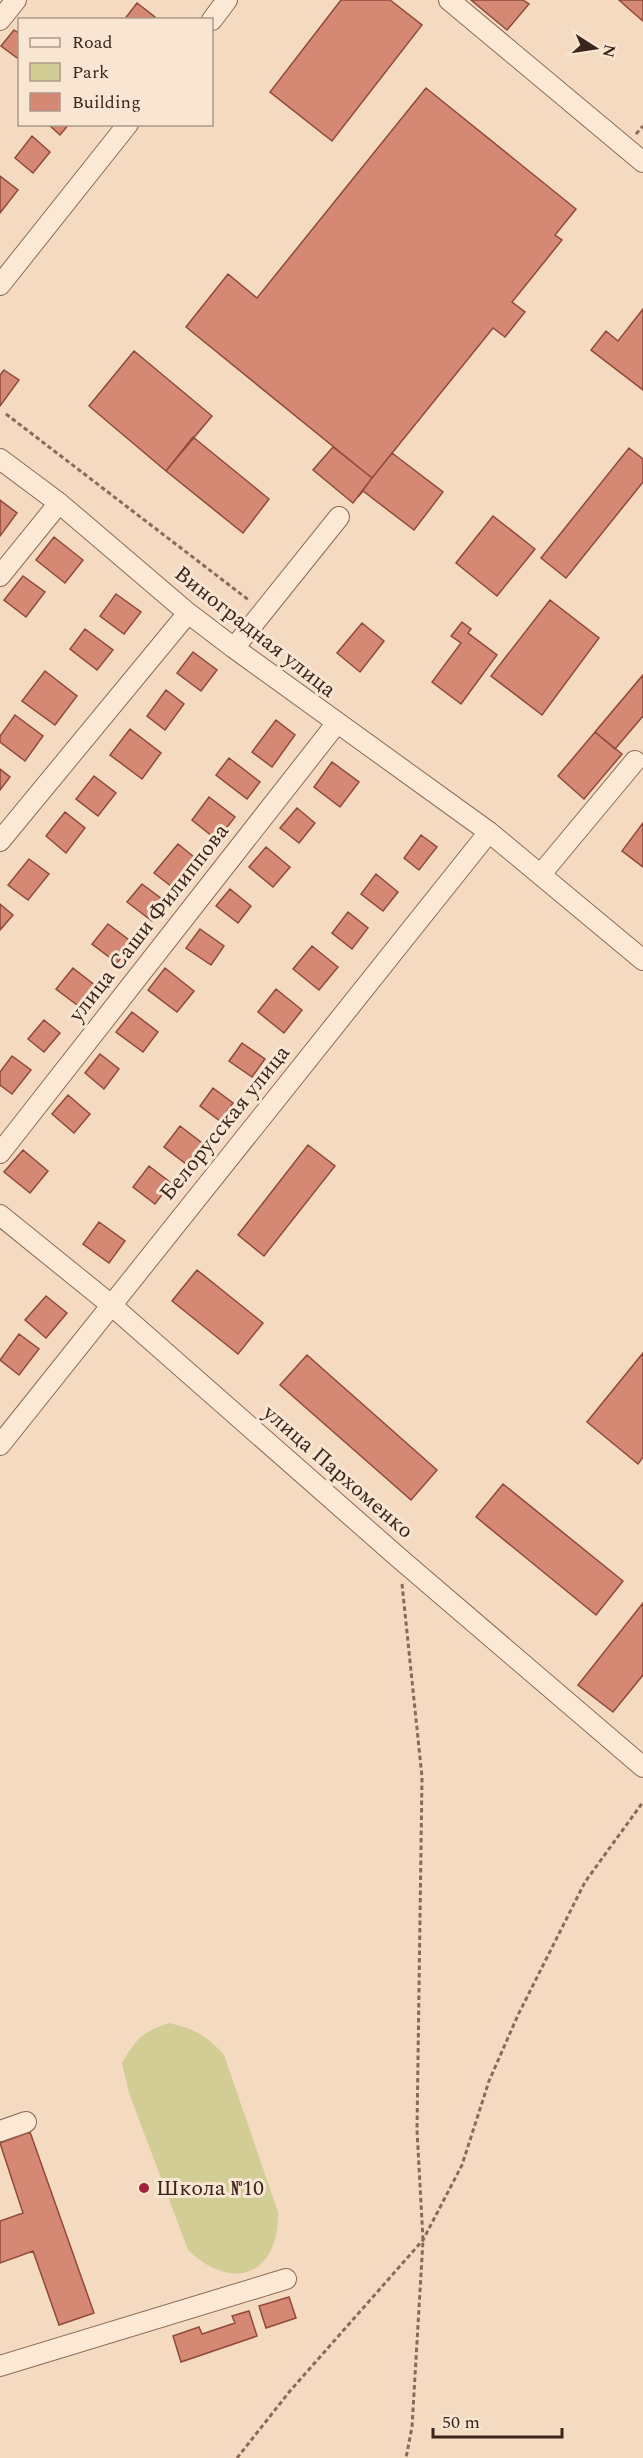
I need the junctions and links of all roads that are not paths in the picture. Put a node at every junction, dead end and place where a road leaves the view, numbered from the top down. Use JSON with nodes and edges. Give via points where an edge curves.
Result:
{"nodes":[{"id":1,"x":16,"y":0,"type":"edge"},
{"id":2,"x":227,"y":0,"type":"edge"},
{"id":3,"x":449,"y":0,"type":"edge"},
{"id":4,"x":213,"y":19,"type":"edge"},
{"id":5,"x":0,"y":20,"type":"edge"},
{"id":6,"x":126,"y":126,"type":"edge"},
{"id":7,"x":643,"y":162,"type":"edge"},
{"id":8,"x":0,"y":285,"type":"edge"},
{"id":9,"x":0,"y":459,"type":"edge"},
{"id":10,"x":59,"y":503,"type":"junction"},
{"id":11,"x":339,"y":517,"type":"dead end"},
{"id":12,"x":0,"y":576,"type":"edge"},
{"id":13,"x":188,"y":613,"type":"junction"},
{"id":14,"x":234,"y":648,"type":"junction"},
{"id":15,"x":336,"y":724,"type":"junction"},
{"id":16,"x":635,"y":761,"type":"dead end"},
{"id":17,"x":489,"y":832,"type":"junction"},
{"id":18,"x":0,"y":841,"type":"edge"},
{"id":19,"x":541,"y":874,"type":"junction"},
{"id":20,"x":643,"y":960,"type":"edge"},
{"id":21,"x":0,"y":1153,"type":"edge"},
{"id":22,"x":0,"y":1215,"type":"edge"},
{"id":23,"x":110,"y":1304,"type":"junction"},
{"id":24,"x":0,"y":1445,"type":"edge"},
{"id":25,"x":641,"y":1762,"type":"edge"},
{"id":26,"x":26,"y":2122,"type":"dead end"},
{"id":27,"x":0,"y":2130,"type":"edge"},
{"id":28,"x":286,"y":2279,"type":"dead end"},
{"id":29,"x":0,"y":2366,"type":"edge"}],
"edges":[{"from":1,"to":5,"type":"street"},
{"from":2,"to":4,"type":"street"},
{"from":3,"to":7,"type":"street"},
{"from":6,"to":8,"type":"street"},
{"from":9,"to":10,"type":"street","name":"Виноградная улица"},
{"from":10,"to":12,"type":"street"},
{"from":10,"to":13,"type":"street","name":"Виноградная улица"},
{"from":11,"to":14,"type":"street"},
{"from":13,"to":14,"type":"street","name":"Виноградная улица"},
{"from":13,"to":18,"type":"street"},
{"from":14,"to":15,"type":"street","name":"Виноградная улица"},
{"from":15,"to":17,"type":"street","name":"Виноградная улица"},
{"from":15,"to":21,"type":"street","name":"улица Саши Филиппова"},
{"from":16,"to":19,"type":"street"},
{"from":17,"to":19,"type":"street","name":"Виноградная улица"},
{"from":17,"to":23,"type":"street","name":"Белорусская улица"},
{"from":19,"to":20,"type":"street","name":"Виноградная улица"},
{"from":22,"to":23,"type":"street","name":"улица Пархоменко"},
{"from":23,"to":24,"type":"street","name":"Белорусская улица"},
{"from":23,"to":25,"type":"street","name":"улица Пархоменко","via":[[399,1558]]},
{"from":26,"to":27,"type":"street"},
{"from":28,"to":29,"type":"street"}]}
